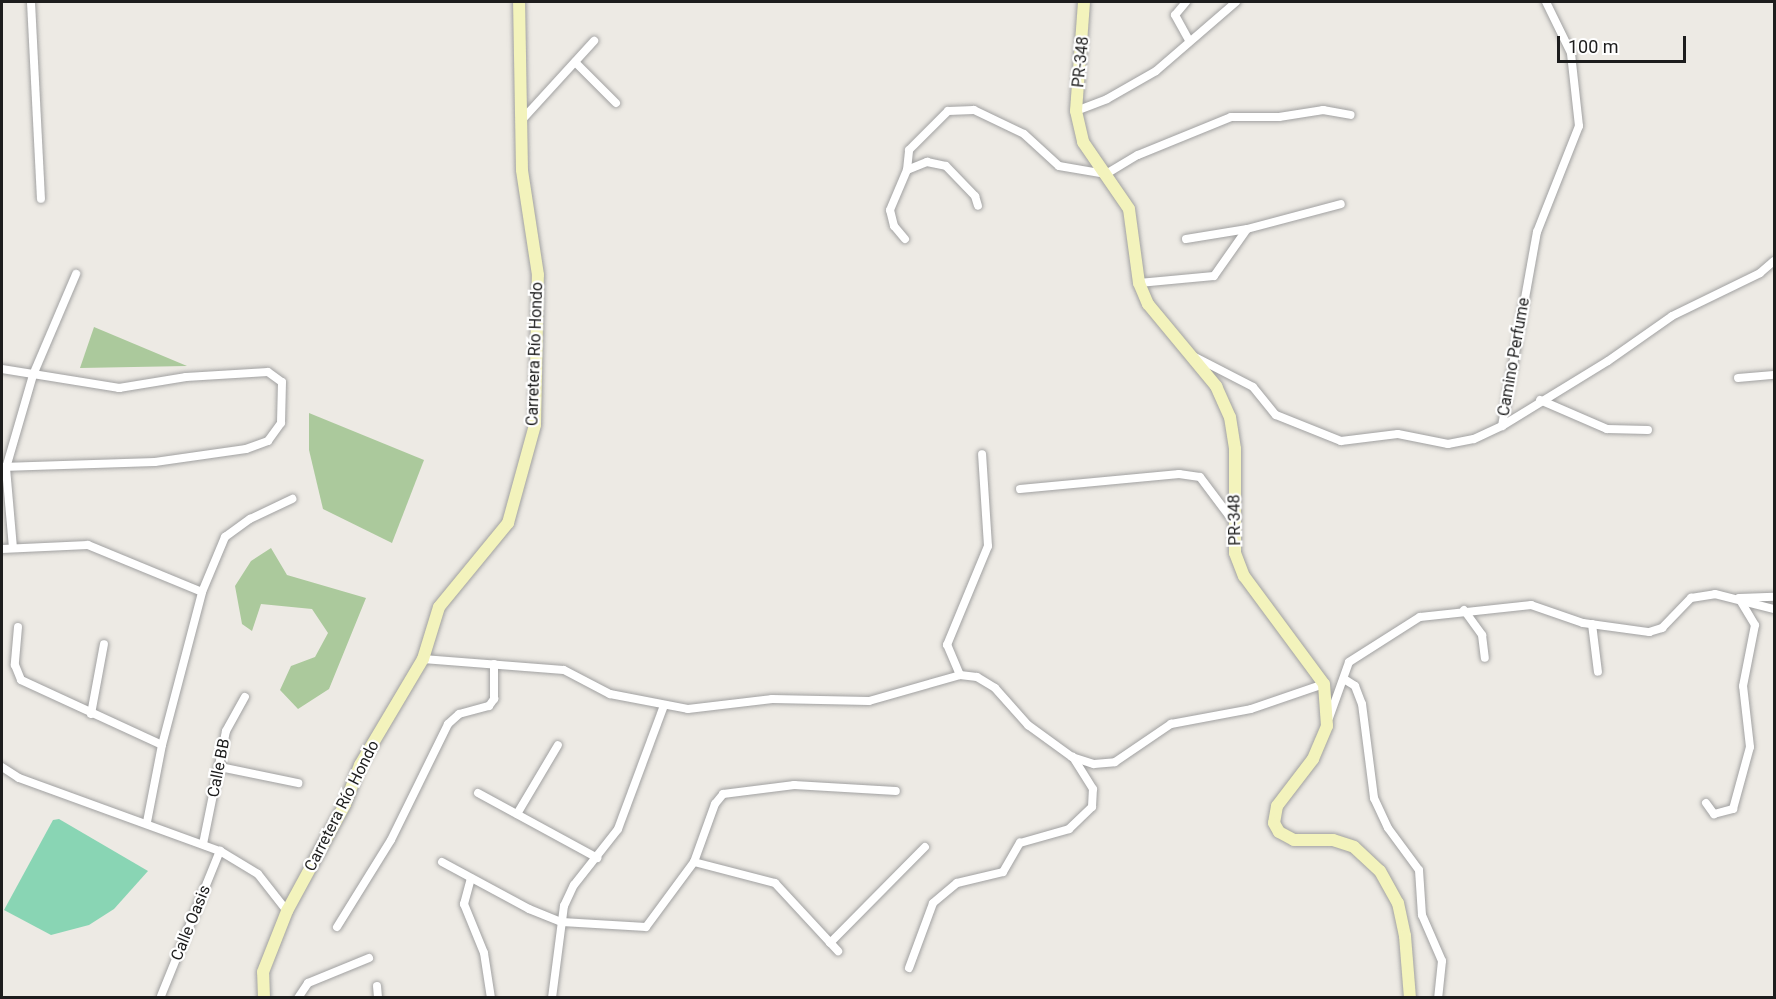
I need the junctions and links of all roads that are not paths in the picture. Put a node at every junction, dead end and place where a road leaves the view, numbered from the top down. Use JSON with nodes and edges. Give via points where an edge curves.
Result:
{"nodes":[{"id":1,"x":31,"y":2,"type":"edge"},
{"id":2,"x":519,"y":2,"type":"edge"},
{"id":3,"x":1084,"y":2,"type":"edge"},
{"id":4,"x":1186,"y":2,"type":"edge"},
{"id":5,"x":1236,"y":2,"type":"edge"},
{"id":6,"x":1546,"y":2,"type":"edge"},
{"id":7,"x":1189,"y":40,"type":"junction"},
{"id":8,"x":594,"y":41,"type":"dead end"},
{"id":9,"x":575,"y":62,"type":"junction"},
{"id":10,"x":616,"y":103,"type":"dead end"},
{"id":11,"x":1076,"y":111,"type":"junction"},
{"id":12,"x":1351,"y":115,"type":"dead end"},
{"id":13,"x":520,"y":122,"type":"junction"},
{"id":14,"x":907,"y":170,"type":"junction"},
{"id":15,"x":1106,"y":174,"type":"junction"},
{"id":16,"x":41,"y":199,"type":"dead end"},
{"id":17,"x":1341,"y":204,"type":"dead end"},
{"id":18,"x":978,"y":206,"type":"dead end"},
{"id":19,"x":1247,"y":229,"type":"junction"},
{"id":20,"x":905,"y":238,"type":"dead end"},
{"id":21,"x":1186,"y":239,"type":"dead end"},
{"id":22,"x":1774,"y":261,"type":"edge"},
{"id":23,"x":76,"y":274,"type":"dead end"},
{"id":24,"x":1139,"y":283,"type":"junction"},
{"id":25,"x":1194,"y":357,"type":"junction"},
{"id":26,"x":2,"y":369,"type":"edge"},
{"id":27,"x":33,"y":375,"type":"junction"},
{"id":28,"x":1774,"y":375,"type":"edge"},
{"id":29,"x":1738,"y":378,"type":"dead end"},
{"id":30,"x":1540,"y":399,"type":"junction"},
{"id":31,"x":1502,"y":426,"type":"junction"},
{"id":32,"x":1642,"y":427,"type":"dead end"},
{"id":33,"x":982,"y":454,"type":"dead end"},
{"id":34,"x":4,"y":468,"type":"edge"},
{"id":35,"x":1020,"y":489,"type":"dead end"},
{"id":36,"x":292,"y":499,"type":"dead end"},
{"id":37,"x":1233,"y":521,"type":"junction"},
{"id":38,"x":13,"y":548,"type":"junction"},
{"id":39,"x":2,"y":549,"type":"edge"},
{"id":40,"x":202,"y":592,"type":"junction"},
{"id":41,"x":1774,"y":597,"type":"edge"},
{"id":42,"x":1739,"y":598,"type":"junction"},
{"id":43,"x":1774,"y":609,"type":"edge"},
{"id":44,"x":1464,"y":610,"type":"junction"},
{"id":45,"x":1592,"y":624,"type":"junction"},
{"id":46,"x":18,"y":627,"type":"dead end"},
{"id":47,"x":104,"y":644,"type":"dead end"},
{"id":48,"x":423,"y":658,"type":"junction"},
{"id":49,"x":1485,"y":658,"type":"dead end"},
{"id":50,"x":494,"y":664,"type":"junction"},
{"id":51,"x":1598,"y":672,"type":"dead end"},
{"id":52,"x":960,"y":675,"type":"junction"},
{"id":53,"x":1344,"y":679,"type":"junction"},
{"id":54,"x":1324,"y":684,"type":"junction"},
{"id":55,"x":246,"y":697,"type":"dead end"},
{"id":56,"x":664,"y":705,"type":"junction"},
{"id":57,"x":91,"y":714,"type":"junction"},
{"id":58,"x":1327,"y":726,"type":"junction"},
{"id":59,"x":162,"y":745,"type":"junction"},
{"id":60,"x":558,"y":745,"type":"dead end"},
{"id":61,"x":1072,"y":757,"type":"junction"},
{"id":62,"x":2,"y":767,"type":"edge"},
{"id":63,"x":220,"y":767,"type":"junction"},
{"id":64,"x":298,"y":783,"type":"dead end"},
{"id":65,"x":896,"y":791,"type":"dead end"},
{"id":66,"x":478,"y":794,"type":"dead end"},
{"id":67,"x":1706,"y":803,"type":"dead end"},
{"id":68,"x":517,"y":814,"type":"junction"},
{"id":69,"x":147,"y":822,"type":"junction"},
{"id":70,"x":203,"y":844,"type":"junction"},
{"id":71,"x":925,"y":847,"type":"dead end"},
{"id":72,"x":220,"y":851,"type":"junction"},
{"id":73,"x":597,"y":858,"type":"junction"},
{"id":74,"x":442,"y":862,"type":"dead end"},
{"id":75,"x":694,"y":862,"type":"junction"},
{"id":76,"x":471,"y":878,"type":"junction"},
{"id":77,"x":287,"y":911,"type":"junction"},
{"id":78,"x":562,"y":922,"type":"junction"},
{"id":79,"x":337,"y":927,"type":"dead end"},
{"id":80,"x":830,"y":943,"type":"junction"},
{"id":81,"x":838,"y":951,"type":"dead end"},
{"id":82,"x":369,"y":958,"type":"dead end"},
{"id":83,"x":909,"y":968,"type":"dead end"},
{"id":84,"x":378,"y":986,"type":"dead end"},
{"id":85,"x":161,"y":996,"type":"dead end"},
{"id":86,"x":264,"y":998,"type":"edge"},
{"id":87,"x":298,"y":998,"type":"edge"},
{"id":88,"x":378,"y":998,"type":"edge"},
{"id":89,"x":491,"y":998,"type":"edge"},
{"id":90,"x":552,"y":998,"type":"edge"},
{"id":91,"x":1410,"y":998,"type":"edge"},
{"id":92,"x":1438,"y":998,"type":"edge"}],
"edges":[{"from":1,"to":16,"type":"street"},
{"from":2,"to":13,"type":"street","name":"Carretera Río Hondo"},
{"from":3,"to":11,"type":"street","name":"PR-348","number":"PR-348"},
{"from":4,"to":7,"type":"street","via":[[1175,15]]},
{"from":5,"to":7,"type":"street"},
{"from":6,"to":31,"type":"street","name":"Camino Perfume","via":[[1571,53],[1579,126],[1537,232]]},
{"from":7,"to":11,"type":"street","via":[[1156,71],[1107,99]]},
{"from":8,"to":9,"type":"street"},
{"from":9,"to":10,"type":"street"},
{"from":9,"to":13,"type":"street"},
{"from":11,"to":15,"type":"street","name":"PR-348","number":"PR-348","via":[[1083,142]]},
{"from":12,"to":15,"type":"street","via":[[1323,110],[1279,117],[1232,117],[1138,155]]},
{"from":13,"to":48,"type":"street","name":"Carretera Río Hondo","via":[[522,170],[538,274],[535,425],[508,523],[439,608]]},
{"from":14,"to":15,"type":"street","via":[[909,150],[948,111],[974,110],[1024,134],[1059,166]]},
{"from":14,"to":18,"type":"street","via":[[927,162],[946,166],[968,188]]},
{"from":14,"to":20,"type":"street","via":[[890,210],[894,226]]},
{"from":15,"to":24,"type":"street","name":"PR-348","number":"PR-348","via":[[1129,209]]},
{"from":17,"to":19,"type":"street"},
{"from":19,"to":21,"type":"street"},
{"from":19,"to":24,"type":"street","via":[[1214,276]]},
{"from":22,"to":30,"type":"street","via":[[1760,273],[1671,316],[1608,361]]},
{"from":23,"to":27,"type":"street"},
{"from":24,"to":25,"type":"street","name":"PR-348","number":"PR-348","via":[[1148,304]]},
{"from":25,"to":31,"type":"street","name":"Camino Perfume","via":[[1253,387],[1276,415],[1341,441],[1398,434],[1448,444],[1474,439]]},
{"from":25,"to":37,"type":"street","name":"PR-348","number":"PR-348","via":[[1216,386],[1230,417],[1235,448]]},
{"from":26,"to":27,"type":"street"},
{"from":27,"to":34,"type":"street"},
{"from":27,"to":34,"type":"street","via":[[119,388],[186,377],[268,372],[282,382],[281,423],[268,441],[246,449],[155,462]]},
{"from":28,"to":29,"type":"street"},
{"from":30,"to":31,"type":"street"},
{"from":30,"to":32,"type":"street","via":[[1607,429]]},
{"from":33,"to":52,"type":"street","via":[[988,546],[946,645]]},
{"from":34,"to":38,"type":"street"},
{"from":35,"to":37,"type":"street","via":[[1179,474],[1200,477]]},
{"from":36,"to":40,"type":"street","via":[[250,519],[225,537]]},
{"from":37,"to":54,"type":"street","name":"PR-348","number":"PR-348","via":[[1235,553],[1244,576]]},
{"from":38,"to":39,"type":"street"},
{"from":38,"to":40,"type":"street","via":[[88,545]]},
{"from":40,"to":59,"type":"street"},
{"from":41,"to":42,"type":"street"},
{"from":42,"to":43,"type":"street"},
{"from":42,"to":45,"type":"street","via":[[1715,594],[1691,598],[1662,628],[1649,632]]},
{"from":42,"to":67,"type":"street","via":[[1755,625],[1743,686],[1750,747],[1733,809],[1714,814]]},
{"from":44,"to":45,"type":"street","via":[[1531,605]]},
{"from":44,"to":49,"type":"street","via":[[1482,635]]},
{"from":44,"to":53,"type":"street","via":[[1420,617],[1349,662]]},
{"from":45,"to":51,"type":"street"},
{"from":46,"to":57,"type":"street","via":[[15,665],[21,680]]},
{"from":47,"to":57,"type":"street"},
{"from":48,"to":50,"type":"street"},
{"from":48,"to":77,"type":"street","name":"Carretera Río Hondo","via":[[360,765],[345,804]]},
{"from":50,"to":56,"type":"street","via":[[564,670],[610,694]]},
{"from":50,"to":79,"type":"street","via":[[494,699],[489,706],[459,714],[448,724],[391,840]]},
{"from":52,"to":56,"type":"street","via":[[869,701],[772,699],[688,709]]},
{"from":52,"to":61,"type":"street","via":[[977,677],[994,688],[1028,725]]},
{"from":53,"to":58,"type":"street"},
{"from":53,"to":92,"type":"street","via":[[1355,686],[1362,704],[1374,798],[1388,828],[1419,870],[1422,915],[1442,961]]},
{"from":54,"to":58,"type":"street"},
{"from":54,"to":61,"type":"street","via":[[1240,712],[1171,724],[1115,762],[1094,764]]},
{"from":55,"to":63,"type":"street","name":"Calle BB","via":[[226,731]]},
{"from":56,"to":73,"type":"street","via":[[628,807]]},
{"from":57,"to":59,"type":"street"},
{"from":58,"to":91,"type":"street","via":[[1312,759],[1277,806],[1274,823],[1279,832],[1294,840],[1333,840],[1354,847],[1380,871],[1398,903]]},
{"from":59,"to":69,"type":"street"},
{"from":60,"to":68,"type":"street"},
{"from":61,"to":83,"type":"street","via":[[1093,789],[1092,807],[1069,829],[1020,843],[1003,872],[957,883],[933,903]]},
{"from":62,"to":69,"type":"street","via":[[19,778]]},
{"from":63,"to":64,"type":"street"},
{"from":63,"to":70,"type":"street","name":"Calle BB"},
{"from":65,"to":75,"type":"street","via":[[794,785],[729,791],[715,804]]},
{"from":66,"to":68,"type":"street"},
{"from":68,"to":73,"type":"street"},
{"from":69,"to":70,"type":"street"},
{"from":70,"to":72,"type":"street"},
{"from":71,"to":80,"type":"street"},
{"from":72,"to":77,"type":"street","via":[[258,874]]},
{"from":72,"to":85,"type":"street","name":"Calle Oasis"},
{"from":73,"to":78,"type":"street","via":[[574,885]]},
{"from":74,"to":76,"type":"street"},
{"from":75,"to":78,"type":"street","via":[[646,927]]},
{"from":75,"to":80,"type":"street","via":[[775,883]]},
{"from":76,"to":78,"type":"street"},
{"from":76,"to":89,"type":"street","via":[[464,904],[484,953]]},
{"from":77,"to":86,"type":"street","name":"Carretera Río Hondo","via":[[263,972]]},
{"from":78,"to":90,"type":"street"},
{"from":80,"to":81,"type":"street"},
{"from":82,"to":87,"type":"street","via":[[308,983]]},
{"from":84,"to":88,"type":"street"}]}
